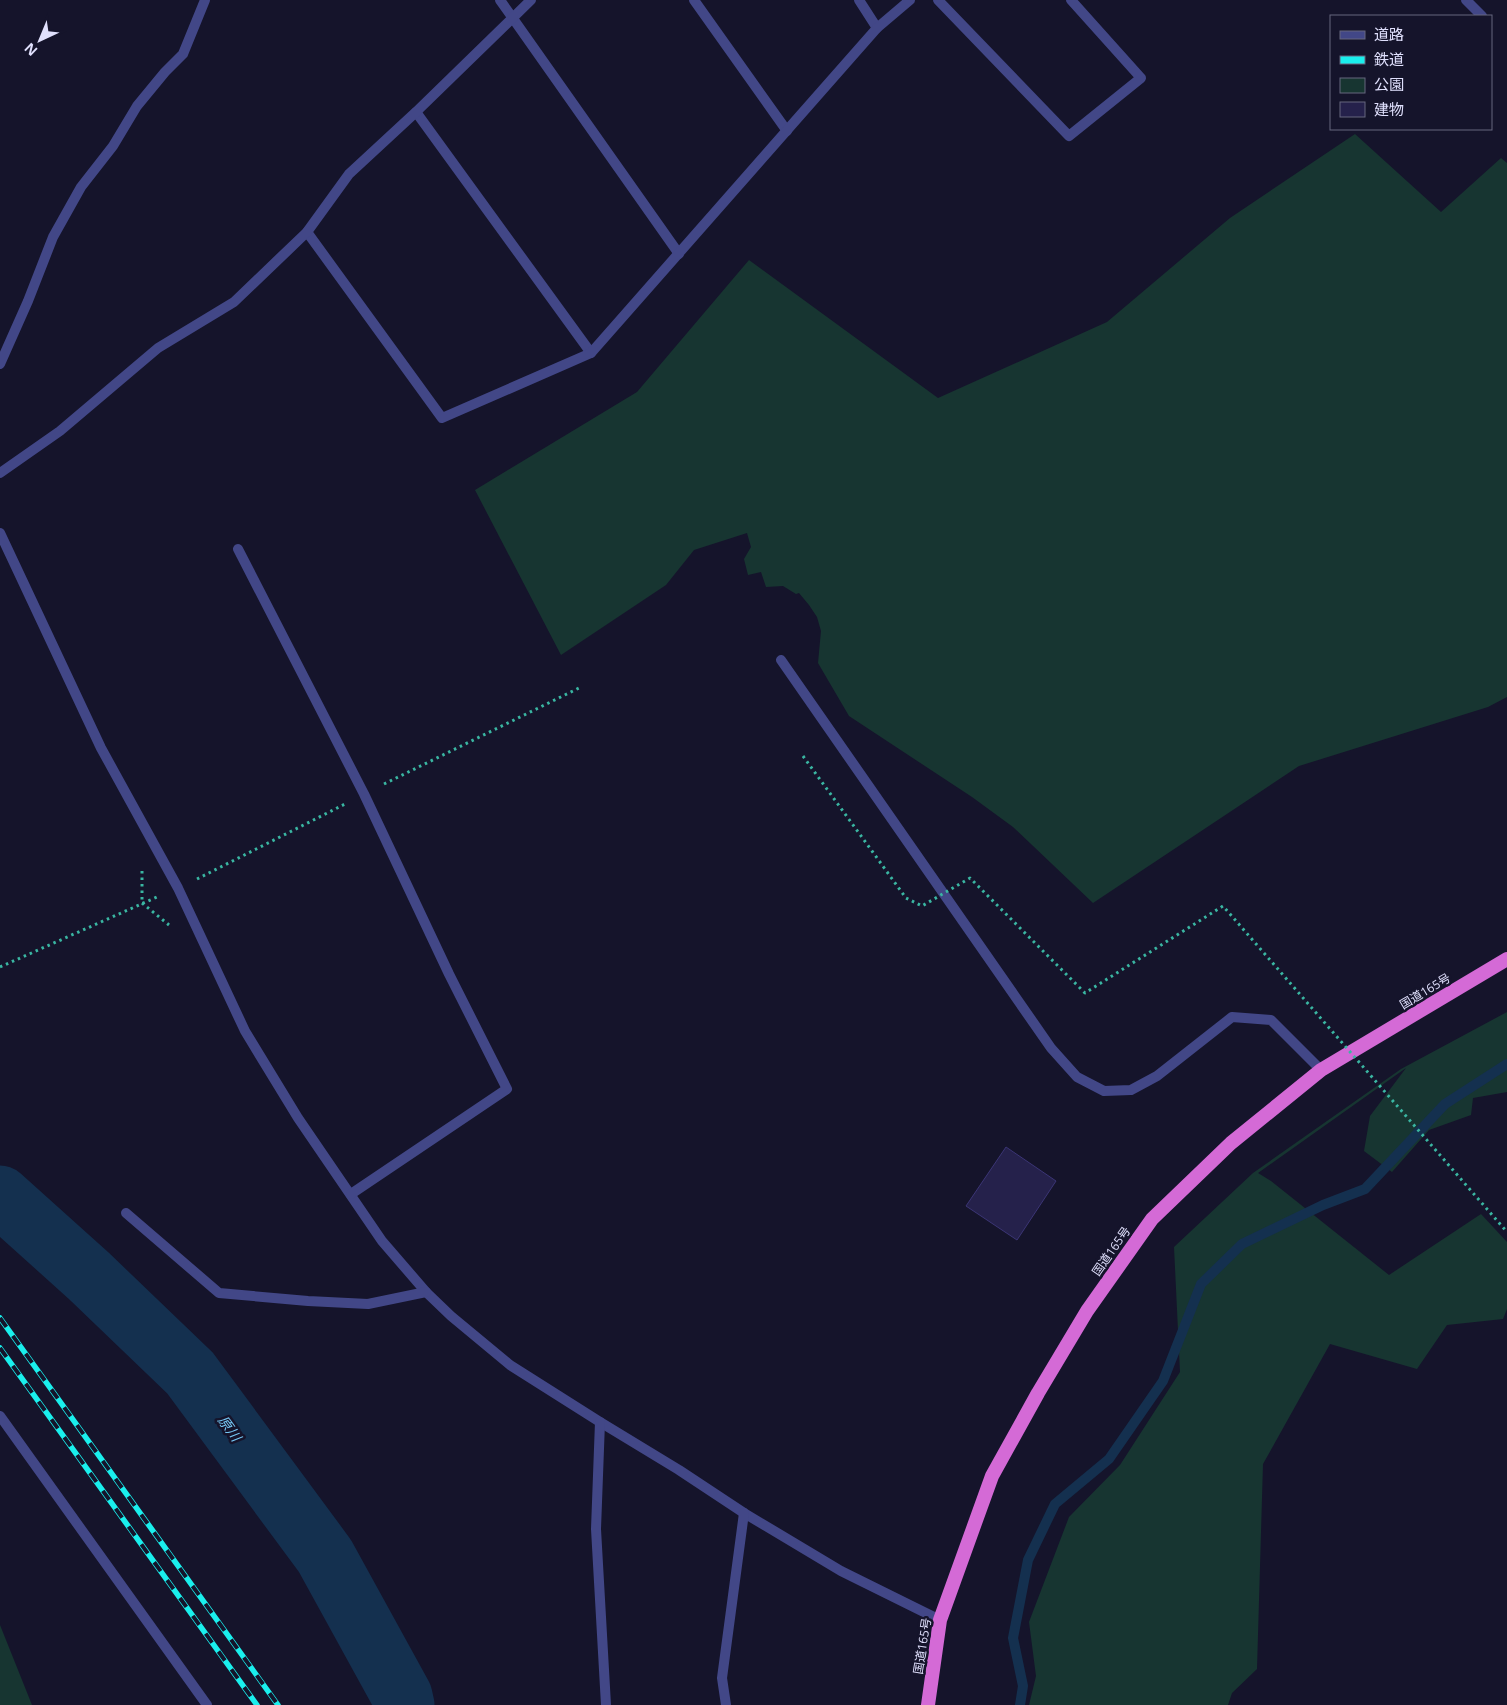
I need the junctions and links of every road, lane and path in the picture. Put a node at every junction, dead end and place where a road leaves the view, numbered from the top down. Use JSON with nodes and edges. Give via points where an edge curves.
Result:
{"nodes":[{"id":1,"x":205,"y":0,"type":"edge"},
{"id":2,"x":500,"y":0,"type":"edge"},
{"id":3,"x":531,"y":0,"type":"edge"},
{"id":4,"x":694,"y":0,"type":"edge"},
{"id":5,"x":859,"y":0,"type":"edge"},
{"id":6,"x":910,"y":0,"type":"edge"},
{"id":7,"x":938,"y":0,"type":"edge"},
{"id":8,"x":1071,"y":0,"type":"edge"},
{"id":9,"x":1466,"y":0,"type":"edge"},
{"id":10,"x":1481,"y":15,"type":"edge"},
{"id":11,"x":513,"y":17,"type":"junction"},
{"id":12,"x":877,"y":28,"type":"junction"},
{"id":13,"x":416,"y":112,"type":"junction"},
{"id":14,"x":787,"y":131,"type":"junction"},
{"id":15,"x":307,"y":232,"type":"junction"},
{"id":16,"x":678,"y":254,"type":"junction"},
{"id":17,"x":591,"y":353,"type":"junction"},
{"id":18,"x":0,"y":364,"type":"edge"},
{"id":19,"x":0,"y":473,"type":"edge"},
{"id":20,"x":0,"y":533,"type":"edge"},
{"id":21,"x":238,"y":549,"type":"dead end"},
{"id":22,"x":781,"y":660,"type":"dead end"},
{"id":23,"x":803,"y":756,"type":"dead end"},
{"id":24,"x":142,"y":903,"type":"dead end"},
{"id":25,"x":1507,"y":959,"type":"edge"},
{"id":26,"x":0,"y":966,"type":"edge"},
{"id":27,"x":1321,"y":1070,"type":"junction"},
{"id":28,"x":351,"y":1194,"type":"junction"},
{"id":29,"x":126,"y":1213,"type":"dead end"},
{"id":30,"x":1507,"y":1232,"type":"edge"},
{"id":31,"x":426,"y":1292,"type":"junction"},
{"id":32,"x":0,"y":1416,"type":"edge"},
{"id":33,"x":600,"y":1422,"type":"junction"},
{"id":34,"x":744,"y":1513,"type":"junction"},
{"id":35,"x":940,"y":1620,"type":"junction"},
{"id":36,"x":207,"y":1705,"type":"edge"},
{"id":37,"x":606,"y":1705,"type":"edge"},
{"id":38,"x":726,"y":1705,"type":"edge"},
{"id":39,"x":928,"y":1705,"type":"edge"}],
"edges":[{"from":1,"to":18,"type":"street","via":[[183,54],[137,106],[113,146],[81,187],[54,237]]},
{"from":2,"to":11,"type":"street"},
{"from":3,"to":11,"type":"street"},
{"from":4,"to":14,"type":"street"},
{"from":5,"to":12,"type":"street"},
{"from":6,"to":12,"type":"street"},
{"from":7,"to":8,"type":"street","via":[[1070,136],[1141,78]]},
{"from":9,"to":10,"type":"street"},
{"from":11,"to":13,"type":"street"},
{"from":11,"to":16,"type":"street"},
{"from":12,"to":14,"type":"street"},
{"from":13,"to":15,"type":"street","via":[[349,174]]},
{"from":13,"to":17,"type":"street"},
{"from":14,"to":16,"type":"street"},
{"from":15,"to":17,"type":"street","via":[[442,418]]},
{"from":15,"to":19,"type":"street","via":[[234,302],[158,348],[60,431]]},
{"from":16,"to":17,"type":"street"},
{"from":20,"to":28,"type":"street","via":[[101,748],[178,888],[246,1031],[298,1118]]},
{"from":21,"to":28,"type":"street","via":[[364,794],[507,1090]]},
{"from":22,"to":27,"type":"street","via":[[1051,1048],[1077,1077],[1104,1091],[1131,1090],[1157,1076],[1232,1017],[1271,1020]]},
{"from":23,"to":30,"type":"path","bridge":true,"via":[[906,898],[922,906],[970,878],[1085,993],[1223,906]]},
{"from":24,"to":26,"type":"path"},
{"from":25,"to":27,"type":"highway","name":"国道165号"},
{"from":27,"to":35,"type":"highway","name":"国道165号","via":[[1231,1143],[1152,1219],[1087,1312],[992,1476]]},
{"from":28,"to":31,"type":"street","via":[[382,1241]]},
{"from":29,"to":31,"type":"street","via":[[219,1292],[368,1304]]},
{"from":31,"to":33,"type":"street","via":[[510,1365]]},
{"from":32,"to":36,"type":"street"},
{"from":33,"to":34,"type":"street"},
{"from":33,"to":37,"type":"street","via":[[596,1529]]},
{"from":34,"to":35,"type":"street","via":[[841,1570]]},
{"from":34,"to":38,"type":"street","via":[[722,1678]]},
{"from":35,"to":39,"type":"highway","name":"国道165号"}]}
